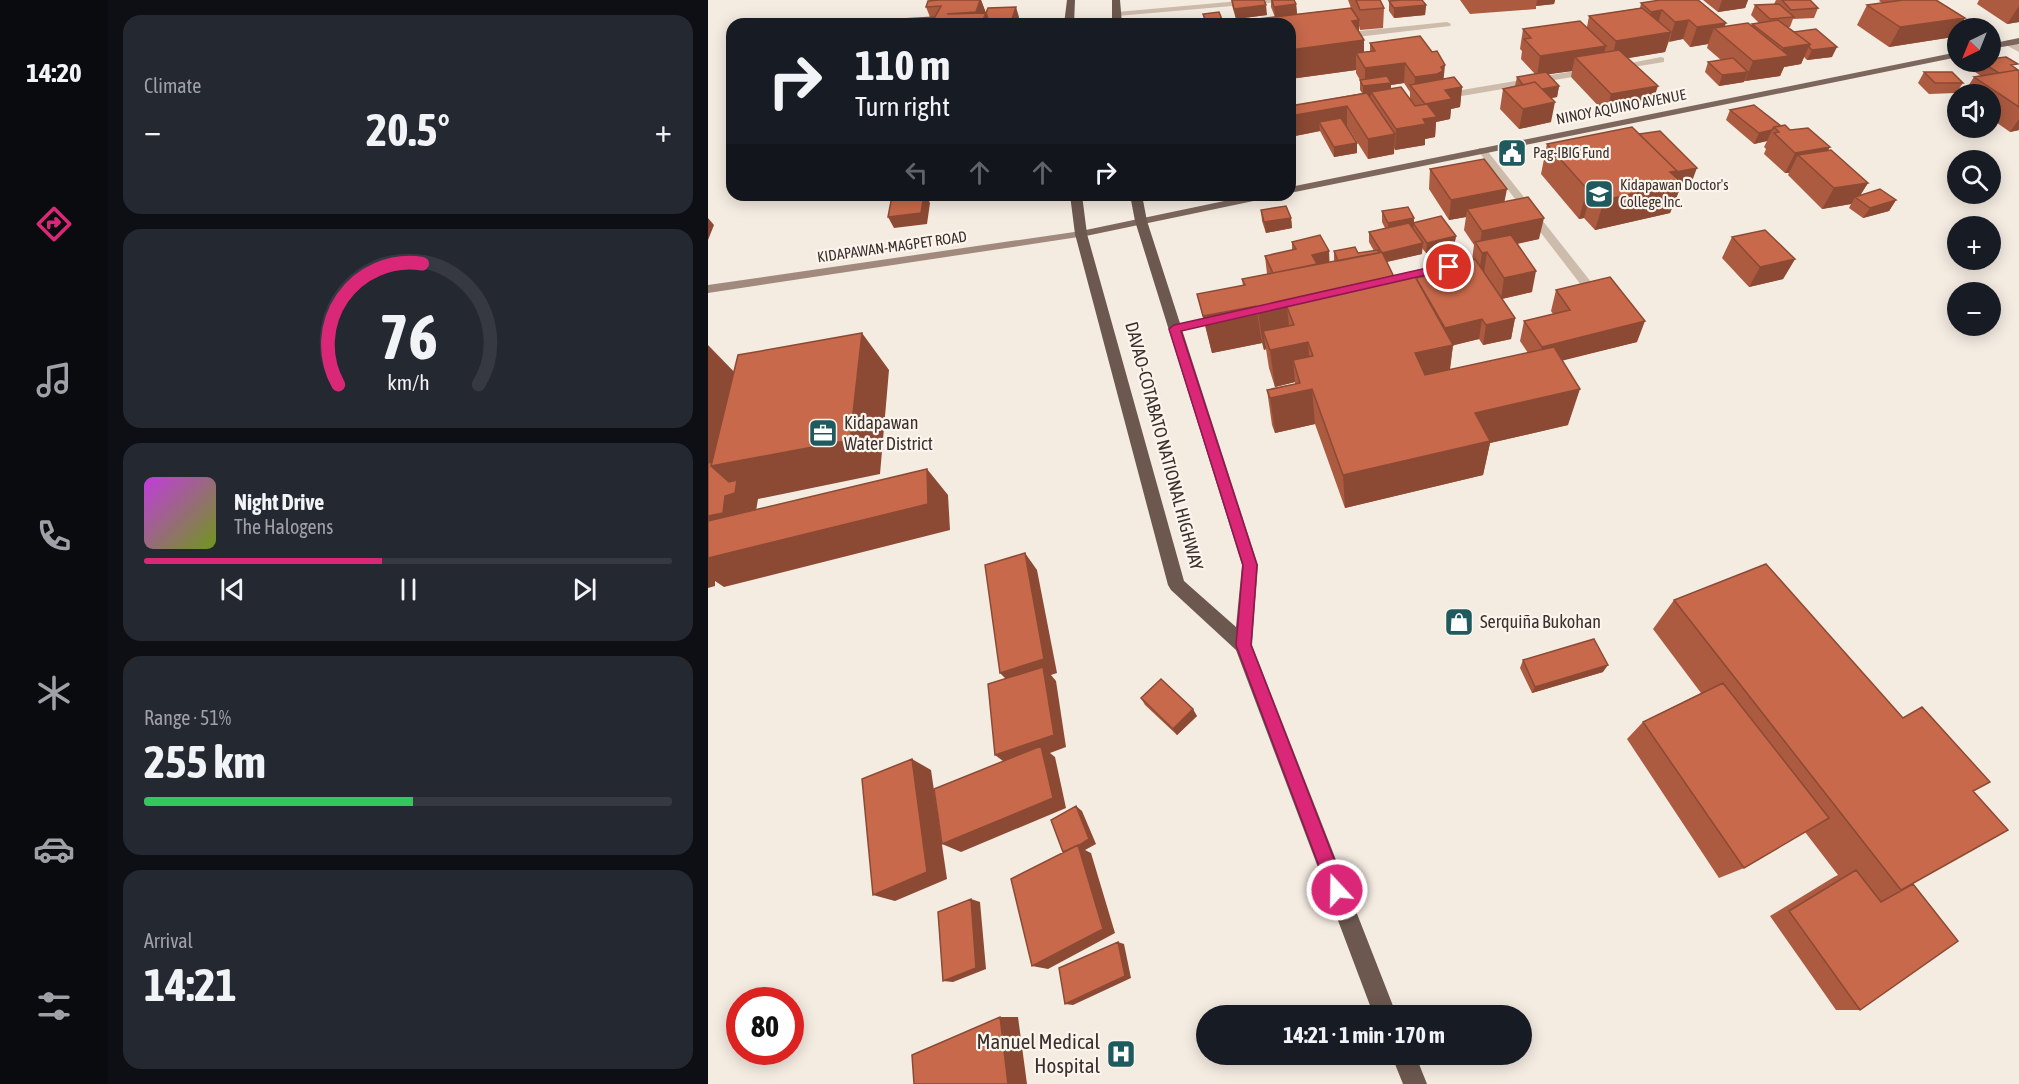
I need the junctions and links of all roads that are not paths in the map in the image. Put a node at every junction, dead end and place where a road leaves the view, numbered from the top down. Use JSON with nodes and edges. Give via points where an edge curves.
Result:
{"nodes":[{"id":1,"x":1071,"y":0,"type":"edge"},
{"id":2,"x":1116,"y":0,"type":"edge"},
{"id":3,"x":1278,"y":0,"type":"edge"},
{"id":4,"x":1070,"y":18,"type":"edge"},
{"id":5,"x":1117,"y":18,"type":"edge"},
{"id":6,"x":1125,"y":18,"type":"edge"},
{"id":7,"x":1447,"y":24,"type":"dead end"},
{"id":8,"x":1335,"y":36,"type":"edge"},
{"id":9,"x":2019,"y":41,"type":"edge"},
{"id":10,"x":2009,"y":43,"type":"junction"},
{"id":11,"x":2001,"y":45,"type":"edge"},
{"id":12,"x":2019,"y":49,"type":"edge"},
{"id":13,"x":1947,"y":56,"type":"edge"},
{"id":14,"x":1660,"y":60,"type":"dead end"},
{"id":15,"x":1608,"y":69,"type":"edge"},
{"id":16,"x":1598,"y":70,"type":"edge"},
{"id":17,"x":1439,"y":97,"type":"edge"},
{"id":18,"x":1482,"y":150,"type":"junction"},
{"id":19,"x":1296,"y":189,"type":"edge"},
{"id":20,"x":1077,"y":201,"type":"edge"},
{"id":21,"x":1137,"y":201,"type":"edge"},
{"id":22,"x":1239,"y":201,"type":"edge"},
{"id":23,"x":1141,"y":221,"type":"junction"},
{"id":24,"x":1081,"y":234,"type":"junction"},
{"id":25,"x":1449,"y":267,"type":"edge"},
{"id":26,"x":1369,"y":285,"type":"edge"},
{"id":27,"x":708,"y":289,"type":"edge"},
{"id":28,"x":1595,"y":295,"type":"edge"},
{"id":29,"x":1232,"y":316,"type":"edge"},
{"id":30,"x":1174,"y":329,"type":"junction"},
{"id":31,"x":1243,"y":645,"type":"junction"},
{"id":32,"x":1382,"y":1005,"type":"edge"},
{"id":33,"x":1407,"y":1065,"type":"edge"},
{"id":34,"x":1415,"y":1084,"type":"edge"}],
"edges":[{"from":1,"to":4,"type":"highway"},
{"from":2,"to":5,"type":"highway"},
{"from":3,"to":6,"type":"street"},
{"from":7,"to":8,"type":"street"},
{"from":9,"to":10,"type":"main road"},
{"from":10,"to":11,"type":"main road"},
{"from":10,"to":12,"type":"street"},
{"from":13,"to":18,"type":"main road","name":"NINOY AQUINO AVENUE"},
{"from":14,"to":15,"type":"street"},
{"from":16,"to":17,"type":"street"},
{"from":18,"to":19,"type":"main road","name":"NINOY AQUINO AVENUE"},
{"from":18,"to":28,"type":"street"},
{"from":20,"to":24,"type":"highway","name":"DAVAO-COTABATO NATIONAL HIGHWAY"},
{"from":21,"to":23,"type":"highway","name":"DAVAO-COTABATO NATIONAL HIGHWAY"},
{"from":22,"to":23,"type":"main road"},
{"from":23,"to":24,"type":"main road"},
{"from":23,"to":30,"type":"highway","name":"DAVAO-COTABATO NATIONAL HIGHWAY"},
{"from":24,"to":27,"type":"main road","name":"KIDAPAWAN-MAGPET ROAD"},
{"from":24,"to":31,"type":"highway","name":"DAVAO-COTABATO NATIONAL HIGHWAY","via":[[1177,585]]},
{"from":25,"to":26,"type":"street"},
{"from":29,"to":30,"type":"street"},
{"from":30,"to":31,"type":"highway","name":"DAVAO-COTABATO NATIONAL HIGHWAY","via":[[1250,565]]},
{"from":31,"to":32,"type":"highway","name":"DAVAO-COTABATO NATIONAL HIGHWAY"},
{"from":33,"to":34,"type":"highway"}]}
